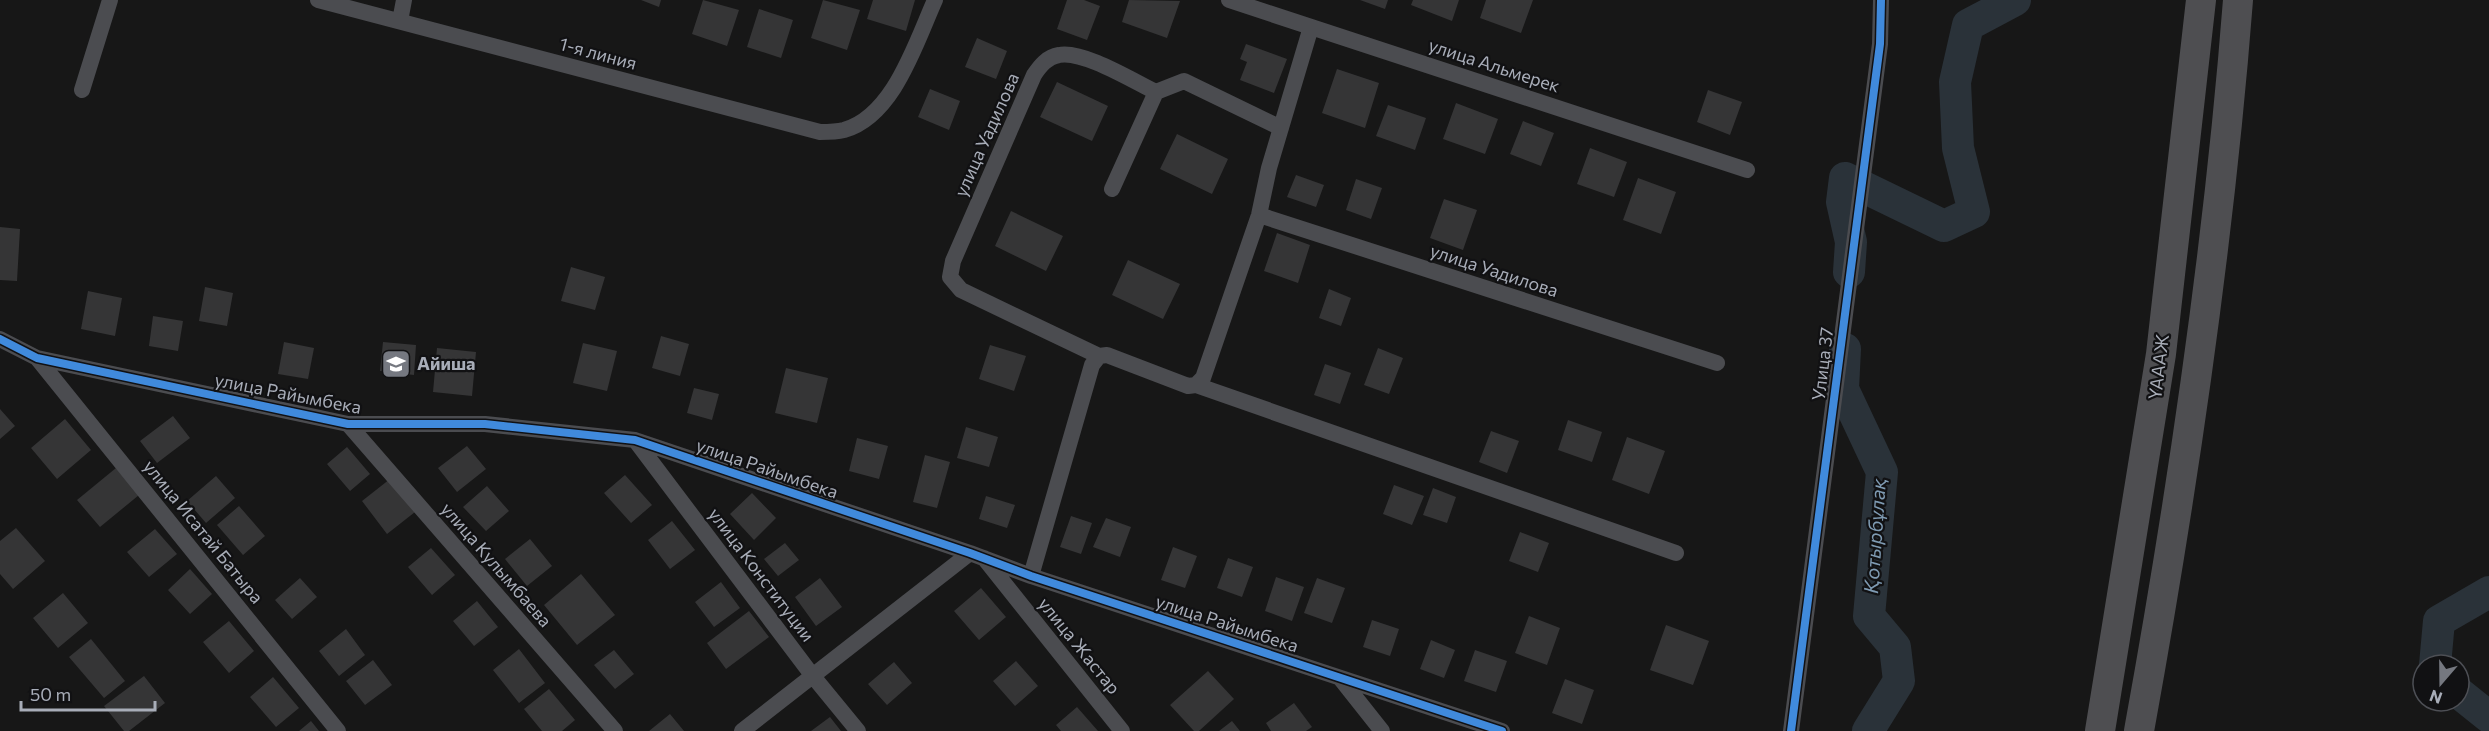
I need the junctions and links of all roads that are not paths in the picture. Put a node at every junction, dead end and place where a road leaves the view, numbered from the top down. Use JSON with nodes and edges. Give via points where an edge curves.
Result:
{"nodes":[{"id":1,"x":110,"y":0,"type":"edge"},
{"id":2,"x":318,"y":0,"type":"edge"},
{"id":3,"x":404,"y":0,"type":"edge"},
{"id":4,"x":935,"y":0,"type":"edge"},
{"id":5,"x":1229,"y":0,"type":"edge"},
{"id":6,"x":1881,"y":0,"type":"edge"},
{"id":7,"x":2200,"y":0,"type":"edge"},
{"id":8,"x":2238,"y":0,"type":"edge"},
{"id":9,"x":400,"y":21,"type":"junction"},
{"id":10,"x":1311,"y":27,"type":"junction"},
{"id":11,"x":82,"y":90,"type":"dead end"},
{"id":12,"x":1156,"y":92,"type":"junction"},
{"id":13,"x":1281,"y":128,"type":"junction"},
{"id":14,"x":1747,"y":170,"type":"dead end"},
{"id":15,"x":1112,"y":189,"type":"dead end"},
{"id":16,"x":1259,"y":215,"type":"junction"},
{"id":17,"x":0,"y":339,"type":"edge"},
{"id":18,"x":1099,"y":356,"type":"junction"},
{"id":19,"x":37,"y":358,"type":"junction"},
{"id":20,"x":1717,"y":363,"type":"dead end"},
{"id":21,"x":1196,"y":385,"type":"junction"},
{"id":22,"x":348,"y":424,"type":"junction"},
{"id":23,"x":635,"y":440,"type":"junction"},
{"id":24,"x":1676,"y":553,"type":"dead end"},
{"id":25,"x":976,"y":555,"type":"junction"},
{"id":26,"x":1030,"y":576,"type":"junction"},
{"id":27,"x":812,"y":675,"type":"junction"},
{"id":28,"x":1339,"y":677,"type":"junction"},
{"id":29,"x":338,"y":731,"type":"edge"},
{"id":30,"x":615,"y":731,"type":"edge"},
{"id":31,"x":742,"y":731,"type":"edge"},
{"id":32,"x":858,"y":731,"type":"edge"},
{"id":33,"x":1122,"y":731,"type":"edge"},
{"id":34,"x":1382,"y":731,"type":"edge"},
{"id":35,"x":1502,"y":731,"type":"edge"},
{"id":36,"x":1791,"y":731,"type":"edge"},
{"id":37,"x":2100,"y":731,"type":"edge"},
{"id":38,"x":2139,"y":731,"type":"edge"}],
"edges":[{"from":1,"to":11,"type":"street"},
{"from":2,"to":9,"type":"street","name":"1-я линия"},
{"from":3,"to":9,"type":"street"},
{"from":4,"to":9,"type":"street","name":"1-я линия","via":[[892,92],[866,118],[844,130],[820,132]]},
{"from":5,"to":10,"type":"street","name":"улица Альмерек"},
{"from":6,"to":36,"type":"street","name":"Улица 37","via":[[1880,44]]},
{"from":7,"to":37,"type":"highway","name":"ҮАААЖ","via":[[2161,354]]},
{"from":8,"to":38,"type":"highway","via":[[2221,181],[2191,419]]},
{"from":10,"to":13,"type":"street"},
{"from":10,"to":14,"type":"street","name":"улица Альмерек"},
{"from":12,"to":13,"type":"street","via":[[1184,81]]},
{"from":12,"to":15,"type":"street"},
{"from":12,"to":18,"type":"street","name":"улица Уадилова","via":[[1074,55],[1057,55],[1042,62],[953,261],[950,277],[961,290]]},
{"from":13,"to":16,"type":"street"},
{"from":16,"to":20,"type":"street","name":"улица Уадилова"},
{"from":16,"to":21,"type":"street","via":[[1203,378]]},
{"from":17,"to":19,"type":"street","name":"улица Райымбека"},
{"from":18,"to":21,"type":"street","via":[[1107,355],[1179,384]]},
{"from":18,"to":26,"type":"street","via":[[1092,365]]},
{"from":19,"to":22,"type":"street","name":"улица Райымбека"},
{"from":19,"to":29,"type":"street","name":"улица Исатай Батыра"},
{"from":21,"to":24,"type":"street"},
{"from":22,"to":23,"type":"street","name":"улица Райымбека","via":[[485,424]]},
{"from":22,"to":30,"type":"street","name":"улица Кулымбаева"},
{"from":23,"to":25,"type":"street","name":"улица Райымбека"},
{"from":23,"to":27,"type":"street","name":"улица Конституции"},
{"from":25,"to":26,"type":"street","name":"улица Райымбека"},
{"from":25,"to":27,"type":"street"},
{"from":25,"to":33,"type":"street","name":"улица Жастар"},
{"from":26,"to":28,"type":"street","name":"улица Райымбека"},
{"from":27,"to":31,"type":"street"},
{"from":27,"to":32,"type":"street","name":"улица Конституции"},
{"from":28,"to":34,"type":"street"},
{"from":28,"to":35,"type":"street","name":"улица Райымбека"}]}
